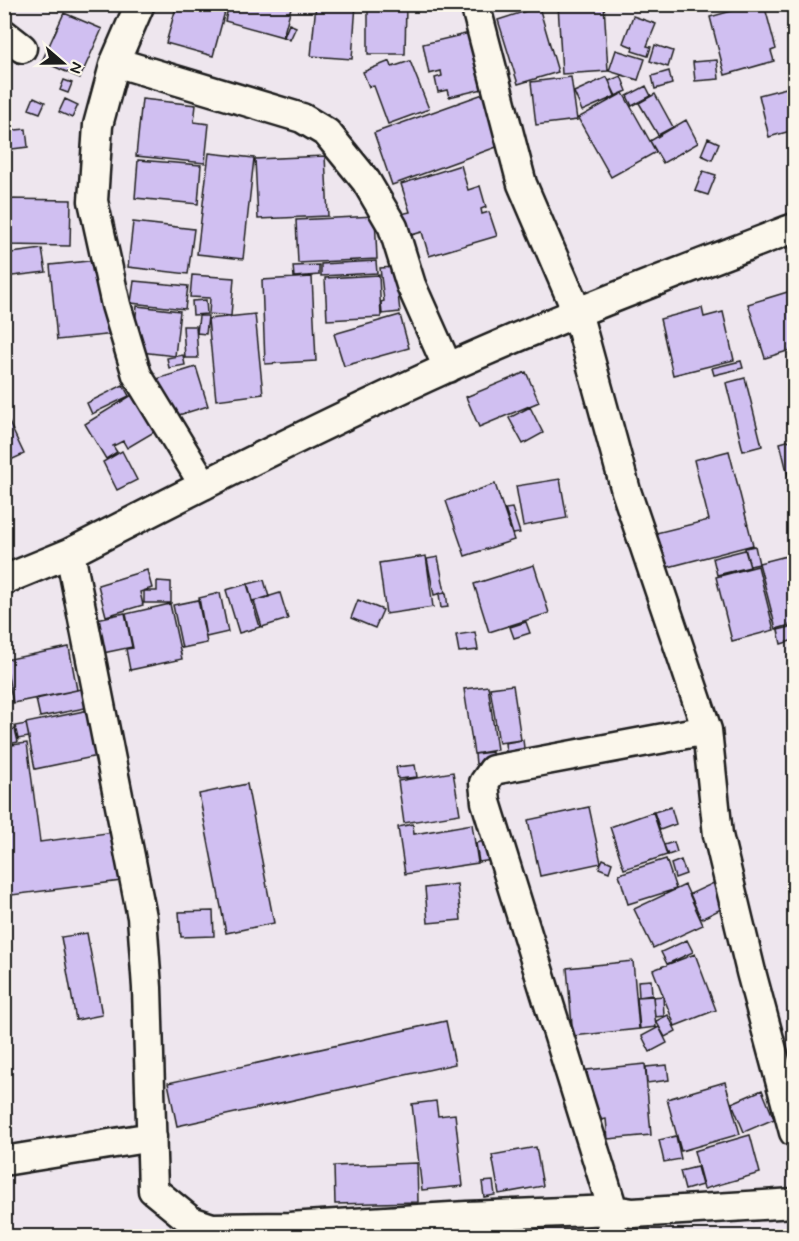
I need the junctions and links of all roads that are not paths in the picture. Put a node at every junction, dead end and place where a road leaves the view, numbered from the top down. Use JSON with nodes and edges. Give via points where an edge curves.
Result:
{"nodes":[{"id":1,"x":140,"y":4,"type":"edge"},
{"id":2,"x":475,"y":4,"type":"edge"},
{"id":3,"x":115,"y":62,"type":"junction"},
{"id":4,"x":795,"y":228,"type":"edge"},
{"id":5,"x":577,"y":312,"type":"junction"},
{"id":6,"x":448,"y":368,"type":"junction"},
{"id":7,"x":204,"y":485,"type":"junction"},
{"id":8,"x":69,"y":553,"type":"junction"},
{"id":9,"x":4,"y":580,"type":"edge"},
{"id":10,"x":707,"y":730,"type":"junction"},
{"id":11,"x":795,"y":1132,"type":"edge"},
{"id":12,"x":152,"y":1137,"type":"junction"},
{"id":13,"x":4,"y":1161,"type":"edge"},
{"id":14,"x":795,"y":1203,"type":"edge"},
{"id":15,"x":612,"y":1223,"type":"edge"},
{"id":16,"x":287,"y":1232,"type":"edge"}],
"edges":[{"from":1,"to":3,"type":"street"},
{"from":2,"to":5,"type":"street","via":[[522,184]]},
{"from":3,"to":6,"type":"street","via":[[302,118],[327,133],[366,181],[393,227],[411,285]]},
{"from":3,"to":7,"type":"street","via":[[98,125],[93,201],[137,375]]},
{"from":4,"to":5,"type":"street"},
{"from":5,"to":6,"type":"street"},
{"from":5,"to":10,"type":"street","via":[[626,491]]},
{"from":6,"to":7,"type":"street"},
{"from":7,"to":8,"type":"street"},
{"from":8,"to":9,"type":"street"},
{"from":8,"to":12,"type":"street","via":[[142,917]]},
{"from":10,"to":11,"type":"street","via":[[718,835]]},
{"from":10,"to":15,"type":"street","via":[[492,770],[484,783],[486,802]]},
{"from":12,"to":13,"type":"street"},
{"from":12,"to":16,"type":"street","via":[[153,1190],[191,1221],[212,1228]]},
{"from":14,"to":15,"type":"street","via":[[633,1213]]},
{"from":15,"to":16,"type":"street","via":[[467,1216]]}]}
